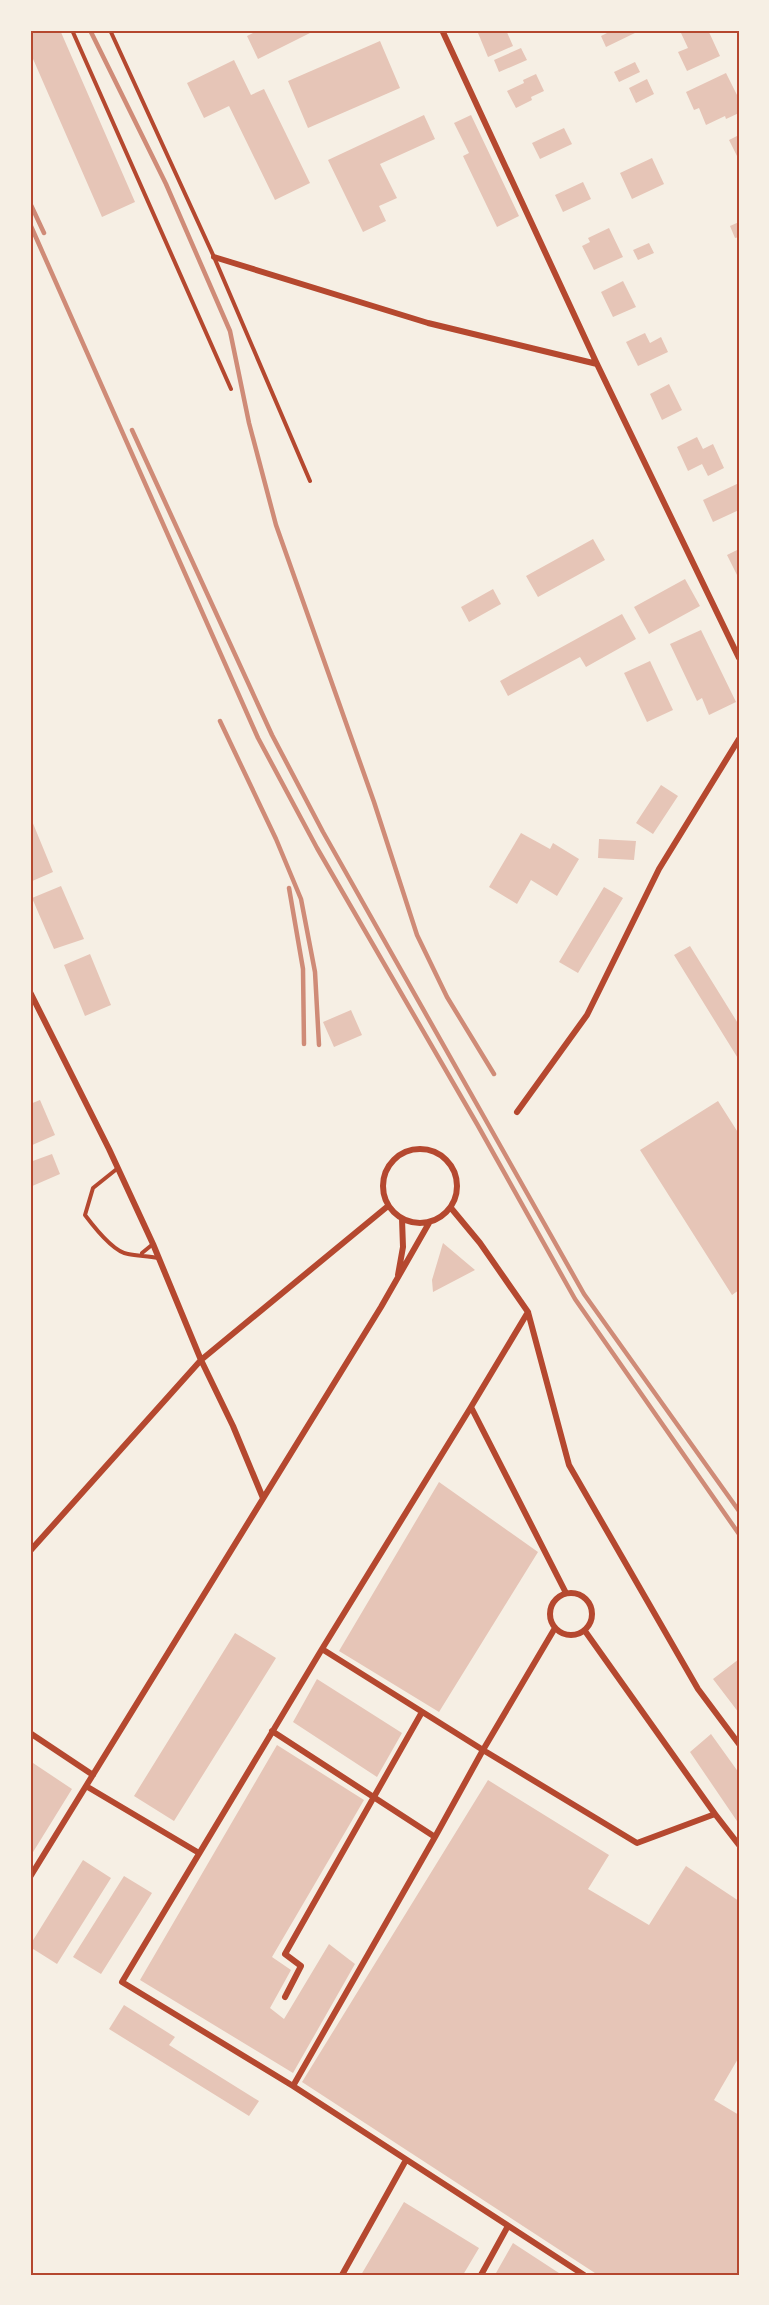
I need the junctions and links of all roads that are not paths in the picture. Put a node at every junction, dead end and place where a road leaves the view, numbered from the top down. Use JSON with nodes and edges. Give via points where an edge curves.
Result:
{"nodes":[{"id":1,"x":72,"y":30,"type":"edge"},
{"id":2,"x":110,"y":30,"type":"edge"},
{"id":3,"x":442,"y":30,"type":"edge"},
{"id":4,"x":214,"y":257,"type":"junction"},
{"id":5,"x":597,"y":364,"type":"junction"},
{"id":6,"x":231,"y":388,"type":"dead end"},
{"id":7,"x":310,"y":481,"type":"dead end"},
{"id":8,"x":739,"y":658,"type":"edge"},
{"id":9,"x":739,"y":739,"type":"edge"},
{"id":10,"x":30,"y":992,"type":"edge"},
{"id":11,"x":517,"y":1112,"type":"dead end"},
{"id":12,"x":118,"y":1168,"type":"junction"},
{"id":13,"x":388,"y":1206,"type":"junction"},
{"id":14,"x":451,"y":1208,"type":"junction"},
{"id":15,"x":402,"y":1219,"type":"junction"},
{"id":16,"x":429,"y":1223,"type":"junction"},
{"id":17,"x":153,"y":1244,"type":"junction"},
{"id":18,"x":142,"y":1254,"type":"junction"},
{"id":19,"x":159,"y":1258,"type":"junction"},
{"id":20,"x":398,"y":1278,"type":"junction"},
{"id":21,"x":528,"y":1312,"type":"junction"},
{"id":22,"x":201,"y":1360,"type":"junction"},
{"id":23,"x":471,"y":1407,"type":"junction"},
{"id":24,"x":263,"y":1498,"type":"junction"},
{"id":25,"x":30,"y":1551,"type":"edge"},
{"id":26,"x":566,"y":1593,"type":"junction"},
{"id":27,"x":555,"y":1628,"type":"junction"},
{"id":28,"x":585,"y":1631,"type":"junction"},
{"id":29,"x":322,"y":1649,"type":"junction"},
{"id":30,"x":422,"y":1712,"type":"junction"},
{"id":31,"x":272,"y":1731,"type":"junction"},
{"id":32,"x":30,"y":1733,"type":"edge"},
{"id":33,"x":739,"y":1744,"type":"edge"},
{"id":34,"x":483,"y":1750,"type":"junction"},
{"id":35,"x":93,"y":1775,"type":"junction"},
{"id":36,"x":86,"y":1786,"type":"junction"},
{"id":37,"x":374,"y":1797,"type":"junction"},
{"id":38,"x":715,"y":1814,"type":"junction"},
{"id":39,"x":435,"y":1837,"type":"junction"},
{"id":40,"x":739,"y":1845,"type":"edge"},
{"id":41,"x":199,"y":1853,"type":"junction"},
{"id":42,"x":30,"y":1877,"type":"edge"},
{"id":43,"x":285,"y":1997,"type":"dead end"},
{"id":44,"x":293,"y":2086,"type":"junction"},
{"id":45,"x":406,"y":2160,"type":"junction"},
{"id":46,"x":508,"y":2226,"type":"junction"},
{"id":47,"x":342,"y":2275,"type":"edge"},
{"id":48,"x":481,"y":2275,"type":"edge"},
{"id":49,"x":584,"y":2275,"type":"edge"}],
"edges":[{"from":1,"to":6,"type":"lane"},
{"from":2,"to":4,"type":"lane"},
{"from":3,"to":5,"type":"street"},
{"from":4,"to":5,"type":"street","via":[[428,322]]},
{"from":4,"to":7,"type":"lane"},
{"from":5,"to":8,"type":"street"},
{"from":9,"to":11,"type":"street","via":[[659,869],[587,1015]]},
{"from":10,"to":12,"type":"street"},
{"from":12,"to":17,"type":"street"},
{"from":12,"to":18,"type":"lane","via":[[93,1188],[85,1215],[98,1233],[126,1254]]},
{"from":13,"to":14,"type":"street","via":[[382,1188],[385,1172],[394,1159],[420,1148],[442,1155],[451,1163],[458,1186]]},
{"from":13,"to":15,"type":"street"},
{"from":13,"to":22,"type":"street"},
{"from":14,"to":16,"type":"street"},
{"from":14,"to":21,"type":"street"},
{"from":15,"to":16,"type":"street"},
{"from":15,"to":20,"type":"street"},
{"from":16,"to":20,"type":"street"},
{"from":17,"to":18,"type":"lane"},
{"from":17,"to":19,"type":"street"},
{"from":18,"to":19,"type":"lane"},
{"from":19,"to":22,"type":"street"},
{"from":20,"to":24,"type":"street"},
{"from":21,"to":23,"type":"street"},
{"from":21,"to":33,"type":"street","via":[[569,1464],[698,1689]]},
{"from":22,"to":24,"type":"street"},
{"from":22,"to":25,"type":"street"},
{"from":23,"to":26,"type":"street"},
{"from":23,"to":29,"type":"street"},
{"from":24,"to":35,"type":"street"},
{"from":26,"to":27,"type":"street","via":[[552,1609],[550,1616]]},
{"from":26,"to":28,"type":"street","via":[[582,1595],[591,1605],[591,1620]]},
{"from":27,"to":28,"type":"street","via":[[572,1636]]},
{"from":27,"to":34,"type":"street"},
{"from":28,"to":38,"type":"street"},
{"from":29,"to":30,"type":"street"},
{"from":29,"to":31,"type":"street"},
{"from":30,"to":34,"type":"street"},
{"from":30,"to":37,"type":"street"},
{"from":31,"to":37,"type":"street"},
{"from":31,"to":41,"type":"street"},
{"from":32,"to":35,"type":"street"},
{"from":34,"to":38,"type":"street","via":[[637,1843]]},
{"from":34,"to":39,"type":"street"},
{"from":35,"to":36,"type":"street"},
{"from":36,"to":41,"type":"street"},
{"from":36,"to":42,"type":"street"},
{"from":37,"to":39,"type":"street"},
{"from":37,"to":43,"type":"street","via":[[285,1954],[301,1966]]},
{"from":38,"to":40,"type":"street"},
{"from":39,"to":44,"type":"street"},
{"from":41,"to":44,"type":"street","via":[[122,1982]]},
{"from":44,"to":45,"type":"street"},
{"from":45,"to":46,"type":"street"},
{"from":45,"to":47,"type":"street"},
{"from":46,"to":48,"type":"street"},
{"from":46,"to":49,"type":"street"}]}
